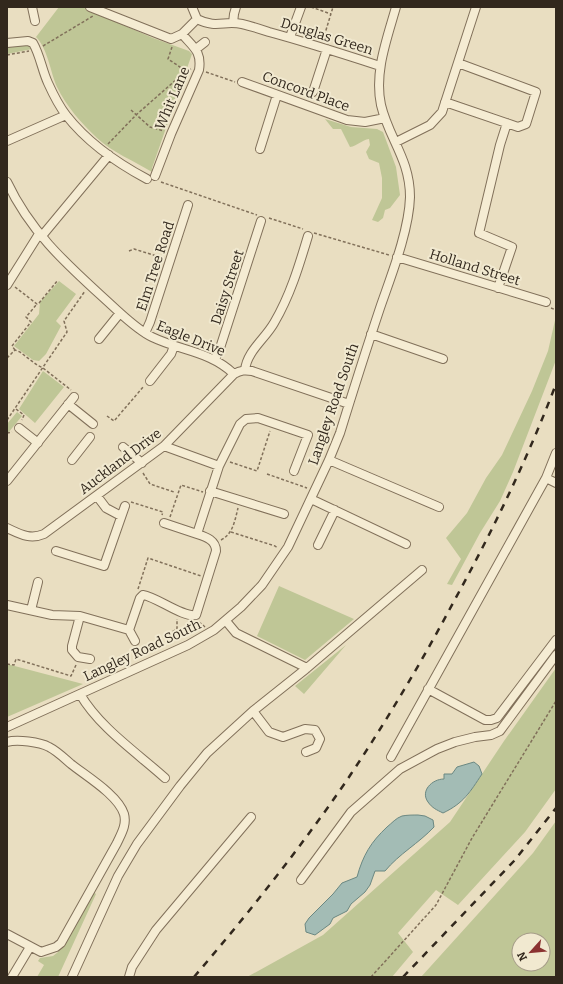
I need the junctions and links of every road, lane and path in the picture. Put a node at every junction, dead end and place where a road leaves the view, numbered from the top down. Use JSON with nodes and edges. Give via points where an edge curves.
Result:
{"nodes":[{"id":1,"x":34,"y":7,"type":"edge"},
{"id":2,"x":90,"y":7,"type":"edge"},
{"id":3,"x":192,"y":7,"type":"edge"},
{"id":4,"x":236,"y":7,"type":"edge"},
{"id":5,"x":301,"y":7,"type":"edge"},
{"id":6,"x":311,"y":7,"type":"edge"},
{"id":7,"x":333,"y":7,"type":"edge"},
{"id":8,"x":396,"y":7,"type":"edge"},
{"id":9,"x":476,"y":7,"type":"edge"},
{"id":10,"x":102,"y":11,"type":"junction"},
{"id":11,"x":331,"y":14,"type":"junction"},
{"id":12,"x":197,"y":19,"type":"junction"},
{"id":13,"x":35,"y":21,"type":"dead end"},
{"id":14,"x":233,"y":23,"type":"junction"},
{"id":15,"x":182,"y":34,"type":"junction"},
{"id":16,"x":290,"y":37,"type":"junction"},
{"id":17,"x":205,"y":42,"type":"dead end"},
{"id":18,"x":7,"y":44,"type":"edge"},
{"id":19,"x":173,"y":45,"type":"dead end"},
{"id":20,"x":324,"y":48,"type":"junction"},
{"id":21,"x":196,"y":49,"type":"junction"},
{"id":22,"x":36,"y":50,"type":"junction"},
{"id":23,"x":7,"y":55,"type":"edge"},
{"id":24,"x":458,"y":63,"type":"junction"},
{"id":25,"x":380,"y":66,"type":"junction"},
{"id":26,"x":199,"y":70,"type":"junction"},
{"id":27,"x":242,"y":82,"type":"joint"},
{"id":28,"x":313,"y":92,"type":"dead end"},
{"id":29,"x":277,"y":95,"type":"junction"},
{"id":30,"x":445,"y":102,"type":"junction"},
{"id":31,"x":131,"y":110,"type":"dead end"},
{"id":32,"x":66,"y":115,"type":"junction"},
{"id":33,"x":136,"y":115,"type":"junction"},
{"id":34,"x":385,"y":118,"type":"junction"},
{"id":35,"x":507,"y":123,"type":"junction"},
{"id":36,"x":171,"y":134,"type":"junction"},
{"id":37,"x":7,"y":141,"type":"edge"},
{"id":38,"x":396,"y":142,"type":"junction"},
{"id":39,"x":260,"y":149,"type":"dead end"},
{"id":40,"x":106,"y":153,"type":"junction"},
{"id":41,"x":151,"y":177,"type":"junction"},
{"id":42,"x":7,"y":182,"type":"edge"},
{"id":43,"x":188,"y":205,"type":"dead end"},
{"id":44,"x":261,"y":221,"type":"dead end"},
{"id":45,"x":303,"y":229,"type":"dead end"},
{"id":46,"x":309,"y":234,"type":"joint"},
{"id":47,"x":40,"y":235,"type":"junction"},
{"id":48,"x":129,"y":251,"type":"dead end"},
{"id":49,"x":397,"y":257,"type":"junction"},
{"id":50,"x":170,"y":261,"type":"junction"},
{"id":51,"x":58,"y":280,"type":"dead end"},
{"id":52,"x":8,"y":283,"type":"edge"},
{"id":53,"x":89,"y":284,"type":"junction"},
{"id":54,"x":498,"y":288,"type":"junction"},
{"id":55,"x":546,"y":302,"type":"dead end"},
{"id":56,"x":37,"y":304,"type":"junction"},
{"id":57,"x":120,"y":313,"type":"junction"},
{"id":58,"x":145,"y":333,"type":"junction"},
{"id":59,"x":371,"y":334,"type":"junction"},
{"id":60,"x":99,"y":339,"type":"dead end"},
{"id":61,"x":174,"y":346,"type":"junction"},
{"id":62,"x":15,"y":350,"type":"junction"},
{"id":63,"x":7,"y":358,"type":"edge"},
{"id":64,"x":215,"y":359,"type":"junction"},
{"id":65,"x":443,"y":359,"type":"dead end"},
{"id":66,"x":43,"y":368,"type":"junction"},
{"id":67,"x":245,"y":370,"type":"junction"},
{"id":68,"x":234,"y":374,"type":"junction"},
{"id":69,"x":150,"y":381,"type":"joint"},
{"id":70,"x":74,"y":397,"type":"joint"},
{"id":71,"x":68,"y":404,"type":"junction"},
{"id":72,"x":349,"y":404,"type":"junction"},
{"id":73,"x":16,"y":409,"type":"junction"},
{"id":74,"x":107,"y":416,"type":"dead end"},
{"id":75,"x":7,"y":420,"type":"edge"},
{"id":76,"x":273,"y":423,"type":"junction"},
{"id":77,"x":93,"y":424,"type":"dead end"},
{"id":78,"x":19,"y":428,"type":"joint"},
{"id":79,"x":90,"y":437,"type":"dead end"},
{"id":80,"x":38,"y":443,"type":"junction"},
{"id":81,"x":164,"y":446,"type":"junction"},
{"id":82,"x":123,"y":447,"type":"dead end"},
{"id":83,"x":556,"y":453,"type":"edge"},
{"id":84,"x":72,"y":460,"type":"dead end"},
{"id":85,"x":329,"y":460,"type":"junction"},
{"id":86,"x":221,"y":462,"type":"junction"},
{"id":87,"x":140,"y":465,"type":"junction"},
{"id":88,"x":294,"y":471,"type":"dead end"},
{"id":89,"x":267,"y":474,"type":"dead end"},
{"id":90,"x":546,"y":478,"type":"junction"},
{"id":91,"x":7,"y":481,"type":"edge"},
{"id":92,"x":556,"y":483,"type":"edge"},
{"id":93,"x":314,"y":491,"type":"junction"},
{"id":94,"x":174,"y":492,"type":"dead end"},
{"id":95,"x":210,"y":493,"type":"junction"},
{"id":96,"x":97,"y":496,"type":"junction"},
{"id":97,"x":311,"y":499,"type":"junction"},
{"id":98,"x":241,"y":501,"type":"junction"},
{"id":99,"x":125,"y":506,"type":"joint"},
{"id":100,"x":439,"y":507,"type":"dead end"},
{"id":101,"x":335,"y":510,"type":"junction"},
{"id":102,"x":284,"y":514,"type":"dead end"},
{"id":103,"x":121,"y":516,"type":"junction"},
{"id":104,"x":166,"y":524,"type":"junction"},
{"id":105,"x":7,"y":528,"type":"edge"},
{"id":106,"x":231,"y":532,"type":"junction"},
{"id":107,"x":197,"y":534,"type":"junction"},
{"id":108,"x":214,"y":544,"type":"junction"},
{"id":109,"x":318,"y":544,"type":"dead end"},
{"id":110,"x":406,"y":544,"type":"dead end"},
{"id":111,"x":56,"y":551,"type":"dead end"},
{"id":112,"x":285,"y":552,"type":"junction"},
{"id":113,"x":422,"y":570,"type":"dead end"},
{"id":114,"x":209,"y":578,"type":"junction"},
{"id":115,"x":38,"y":582,"type":"dead end"},
{"id":116,"x":137,"y":592,"type":"dead end"},
{"id":117,"x":7,"y":605,"type":"edge"},
{"id":118,"x":31,"y":610,"type":"junction"},
{"id":119,"x":179,"y":610,"type":"junction"},
{"id":120,"x":195,"y":615,"type":"junction"},
{"id":121,"x":80,"y":616,"type":"junction"},
{"id":122,"x":226,"y":621,"type":"junction"},
{"id":123,"x":129,"y":630,"type":"junction"},
{"id":124,"x":208,"y":634,"type":"junction"},
{"id":125,"x":164,"y":638,"type":"dead end"},
{"id":126,"x":556,"y":640,"type":"edge"},
{"id":127,"x":135,"y":641,"type":"dead end"},
{"id":128,"x":556,"y":655,"type":"edge"},
{"id":129,"x":78,"y":657,"type":"junction"},
{"id":130,"x":90,"y":659,"type":"dead end"},
{"id":131,"x":7,"y":664,"type":"edge"},
{"id":132,"x":307,"y":668,"type":"junction"},
{"id":133,"x":428,"y":689,"type":"junction"},
{"id":134,"x":80,"y":694,"type":"junction"},
{"id":135,"x":556,"y":701,"type":"edge"},
{"id":136,"x":253,"y":711,"type":"junction"},
{"id":137,"x":7,"y":727,"type":"edge"},
{"id":138,"x":7,"y":742,"type":"edge"},
{"id":139,"x":306,"y":752,"type":"dead end"},
{"id":140,"x":390,"y":757,"type":"dead end"},
{"id":141,"x":165,"y":778,"type":"dead end"},
{"id":142,"x":251,"y":817,"type":"dead end"},
{"id":143,"x":301,"y":880,"type":"dead end"},
{"id":144,"x":7,"y":934,"type":"edge"},
{"id":145,"x":30,"y":947,"type":"junction"},
{"id":146,"x":12,"y":977,"type":"edge"},
{"id":147,"x":72,"y":977,"type":"edge"},
{"id":148,"x":129,"y":977,"type":"edge"},
{"id":149,"x":371,"y":977,"type":"edge"}],
"edges":[{"from":1,"to":13,"type":"street"},
{"from":2,"to":10,"type":"street"},
{"from":3,"to":12,"type":"street"},
{"from":4,"to":14,"type":"street"},
{"from":5,"to":16,"type":"street"},
{"from":6,"to":11,"type":"path"},
{"from":7,"to":11,"type":"path"},
{"from":8,"to":25,"type":"street","name":"Langley Road South"},
{"from":9,"to":24,"type":"street"},
{"from":10,"to":15,"type":"street","via":[[171,39]]},
{"from":10,"to":22,"type":"path"},
{"from":11,"to":20,"type":"path"},
{"from":12,"to":14,"type":"street","name":"Douglas Green","via":[[214,25]]},
{"from":12,"to":15,"type":"street"},
{"from":14,"to":16,"type":"street","name":"Douglas Green"},
{"from":15,"to":21,"type":"street","name":"Whit Lane"},
{"from":16,"to":20,"type":"street","name":"Douglas Green"},
{"from":17,"to":21,"type":"street"},
{"from":18,"to":22,"type":"street","via":[[28,41],[33,43]]},
{"from":19,"to":33,"type":"path","via":[[168,60],[186,71]]},
{"from":20,"to":25,"type":"street","name":"Douglas Green"},
{"from":20,"to":28,"type":"street"},
{"from":21,"to":26,"type":"street","name":"Whit Lane","via":[[200,62]]},
{"from":22,"to":23,"type":"path"},
{"from":22,"to":32,"type":"street","via":[[47,82]]},
{"from":24,"to":30,"type":"street"},
{"from":24,"to":35,"type":"street","via":[[536,92],[526,124],[518,127]]},
{"from":25,"to":34,"type":"street","name":"Langley Road South","via":[[380,95]]},
{"from":26,"to":27,"type":"path","via":[[239,84]]},
{"from":26,"to":36,"type":"street","name":"Whit Lane"},
{"from":27,"to":29,"type":"street","name":"Concord Place"},
{"from":29,"to":34,"type":"street","name":"Concord Place","via":[[347,120],[365,122]]},
{"from":29,"to":39,"type":"street"},
{"from":30,"to":35,"type":"street"},
{"from":30,"to":38,"type":"street","via":[[442,112],[430,125]]},
{"from":31,"to":33,"type":"path"},
{"from":32,"to":37,"type":"street"},
{"from":32,"to":40,"type":"street","via":[[85,136]]},
{"from":33,"to":36,"type":"path","via":[[150,126]]},
{"from":33,"to":40,"type":"path"},
{"from":34,"to":38,"type":"street","name":"Langley Road South"},
{"from":35,"to":54,"type":"street","via":[[479,233],[512,247]]},
{"from":36,"to":41,"type":"street","name":"Whit Lane"},
{"from":38,"to":49,"type":"street","name":"Langley Road South","via":[[406,168],[410,193],[407,219]]},
{"from":40,"to":41,"type":"street","via":[[126,168]]},
{"from":40,"to":47,"type":"street"},
{"from":41,"to":45,"type":"path","via":[[161,183]]},
{"from":42,"to":47,"type":"street","name":"Eagle Drive"},
{"from":43,"to":50,"type":"street","name":"Elm Tree Road"},
{"from":44,"to":64,"type":"street","name":"Daisy Street"},
{"from":46,"to":49,"type":"path"},
{"from":46,"to":67,"type":"street","via":[[291,288],[274,324],[247,359]]},
{"from":47,"to":52,"type":"street"},
{"from":47,"to":53,"type":"street","name":"Eagle Drive"},
{"from":48,"to":50,"type":"path","via":[[134,248]]},
{"from":49,"to":54,"type":"street","name":"Holland Street"},
{"from":49,"to":59,"type":"street","name":"Langley Road South"},
{"from":50,"to":58,"type":"street","name":"Elm Tree Road"},
{"from":51,"to":56,"type":"path"},
{"from":52,"to":56,"type":"path"},
{"from":53,"to":57,"type":"street","name":"Eagle Drive"},
{"from":53,"to":66,"type":"path","via":[[64,322],[67,332]]},
{"from":54,"to":55,"type":"street","name":"Holland Street"},
{"from":56,"to":62,"type":"path","via":[[26,317],[31,322],[12,346]]},
{"from":57,"to":58,"type":"street","name":"Eagle Drive"},
{"from":57,"to":60,"type":"street"},
{"from":58,"to":61,"type":"street","name":"Eagle Drive"},
{"from":59,"to":65,"type":"street"},
{"from":59,"to":72,"type":"street","name":"Langley Road South"},
{"from":61,"to":64,"type":"street","name":"Eagle Drive"},
{"from":61,"to":69,"type":"street","via":[[171,354]]},
{"from":62,"to":63,"type":"path"},
{"from":62,"to":66,"type":"path"},
{"from":64,"to":68,"type":"street","name":"Eagle Drive"},
{"from":66,"to":70,"type":"path","via":[[77,394]]},
{"from":66,"to":73,"type":"path"},
{"from":67,"to":68,"type":"street"},
{"from":67,"to":72,"type":"street"},
{"from":68,"to":81,"type":"street","name":"Auckland Drive"},
{"from":69,"to":74,"type":"path","via":[[114,421]]},
{"from":70,"to":71,"type":"street"},
{"from":71,"to":77,"type":"street"},
{"from":71,"to":80,"type":"street"},
{"from":72,"to":85,"type":"street","name":"Langley Road South"},
{"from":73,"to":75,"type":"path"},
{"from":73,"to":78,"type":"path","via":[[24,415]]},
{"from":76,"to":86,"type":"street","via":[[258,418],[246,419],[240,424]]},
{"from":76,"to":86,"type":"path","via":[[257,471]]},
{"from":76,"to":88,"type":"street","via":[[308,436]]},
{"from":78,"to":80,"type":"street"},
{"from":79,"to":84,"type":"street"},
{"from":80,"to":91,"type":"street"},
{"from":81,"to":86,"type":"street"},
{"from":81,"to":87,"type":"street","name":"Auckland Drive"},
{"from":82,"to":87,"type":"street"},
{"from":83,"to":90,"type":"street"},
{"from":85,"to":93,"type":"street","name":"Langley Road South"},
{"from":85,"to":100,"type":"street"},
{"from":86,"to":95,"type":"street"},
{"from":87,"to":94,"type":"path","via":[[150,484]]},
{"from":87,"to":96,"type":"street","name":"Auckland Drive"},
{"from":89,"to":93,"type":"path"},
{"from":90,"to":92,"type":"street"},
{"from":90,"to":133,"type":"street"},
{"from":93,"to":97,"type":"street","name":"Langley Road South"},
{"from":95,"to":98,"type":"street"},
{"from":95,"to":104,"type":"path","via":[[181,485]]},
{"from":95,"to":107,"type":"street"},
{"from":96,"to":103,"type":"street","via":[[106,508]]},
{"from":96,"to":105,"type":"street","name":"Auckland Drive","via":[[40,536],[27,537]]},
{"from":97,"to":101,"type":"street"},
{"from":97,"to":112,"type":"street","name":"Langley Road South"},
{"from":98,"to":102,"type":"street"},
{"from":98,"to":106,"type":"path"},
{"from":99,"to":103,"type":"street"},
{"from":99,"to":104,"type":"path","via":[[128,501],[163,512],[162,517]]},
{"from":101,"to":109,"type":"street"},
{"from":101,"to":110,"type":"street"},
{"from":103,"to":111,"type":"street","via":[[104,566]]},
{"from":104,"to":107,"type":"street"},
{"from":106,"to":108,"type":"path"},
{"from":106,"to":112,"type":"path","via":[[275,546]]},
{"from":107,"to":108,"type":"street","via":[[210,539]]},
{"from":108,"to":114,"type":"street","via":[[216,551]]},
{"from":112,"to":122,"type":"street","name":"Langley Road South","via":[[262,585]]},
{"from":113,"to":132,"type":"street"},
{"from":114,"to":116,"type":"path","via":[[148,558]]},
{"from":114,"to":120,"type":"street"},
{"from":115,"to":118,"type":"street"},
{"from":117,"to":118,"type":"street"},
{"from":118,"to":121,"type":"street","via":[[52,615]]},
{"from":119,"to":120,"type":"street"},
{"from":119,"to":123,"type":"street","via":[[143,595]]},
{"from":119,"to":125,"type":"path","via":[[177,630]]},
{"from":120,"to":124,"type":"path"},
{"from":121,"to":123,"type":"street"},
{"from":121,"to":129,"type":"street","via":[[72,646]]},
{"from":122,"to":124,"type":"street","name":"Langley Road South"},
{"from":122,"to":132,"type":"street","via":[[236,633]]},
{"from":123,"to":127,"type":"street"},
{"from":124,"to":134,"type":"street","name":"Langley Road South"},
{"from":126,"to":133,"type":"street","via":[[497,718],[485,720]]},
{"from":128,"to":143,"type":"street","via":[[500,731],[437,749],[400,770],[351,812]]},
{"from":129,"to":130,"type":"street"},
{"from":129,"to":131,"type":"path","via":[[71,676],[16,659],[14,666]]},
{"from":132,"to":136,"type":"street"},
{"from":133,"to":140,"type":"street"},
{"from":134,"to":137,"type":"street","name":"Langley Road South"},
{"from":134,"to":141,"type":"street","via":[[87,707],[101,722]]},
{"from":135,"to":149,"type":"path","via":[[472,838],[436,905]]},
{"from":136,"to":139,"type":"street","via":[[269,732],[283,736],[305,729],[315,730],[320,739],[316,748]]},
{"from":136,"to":147,"type":"street","via":[[207,753],[137,844],[118,876]]},
{"from":138,"to":145,"type":"street","via":[[21,740],[48,746],[107,792],[124,813],[126,822],[117,843],[61,943],[41,952]]},
{"from":142,"to":148,"type":"street","via":[[156,930],[132,967]]},
{"from":144,"to":145,"type":"street"},
{"from":145,"to":146,"type":"street"}]}
